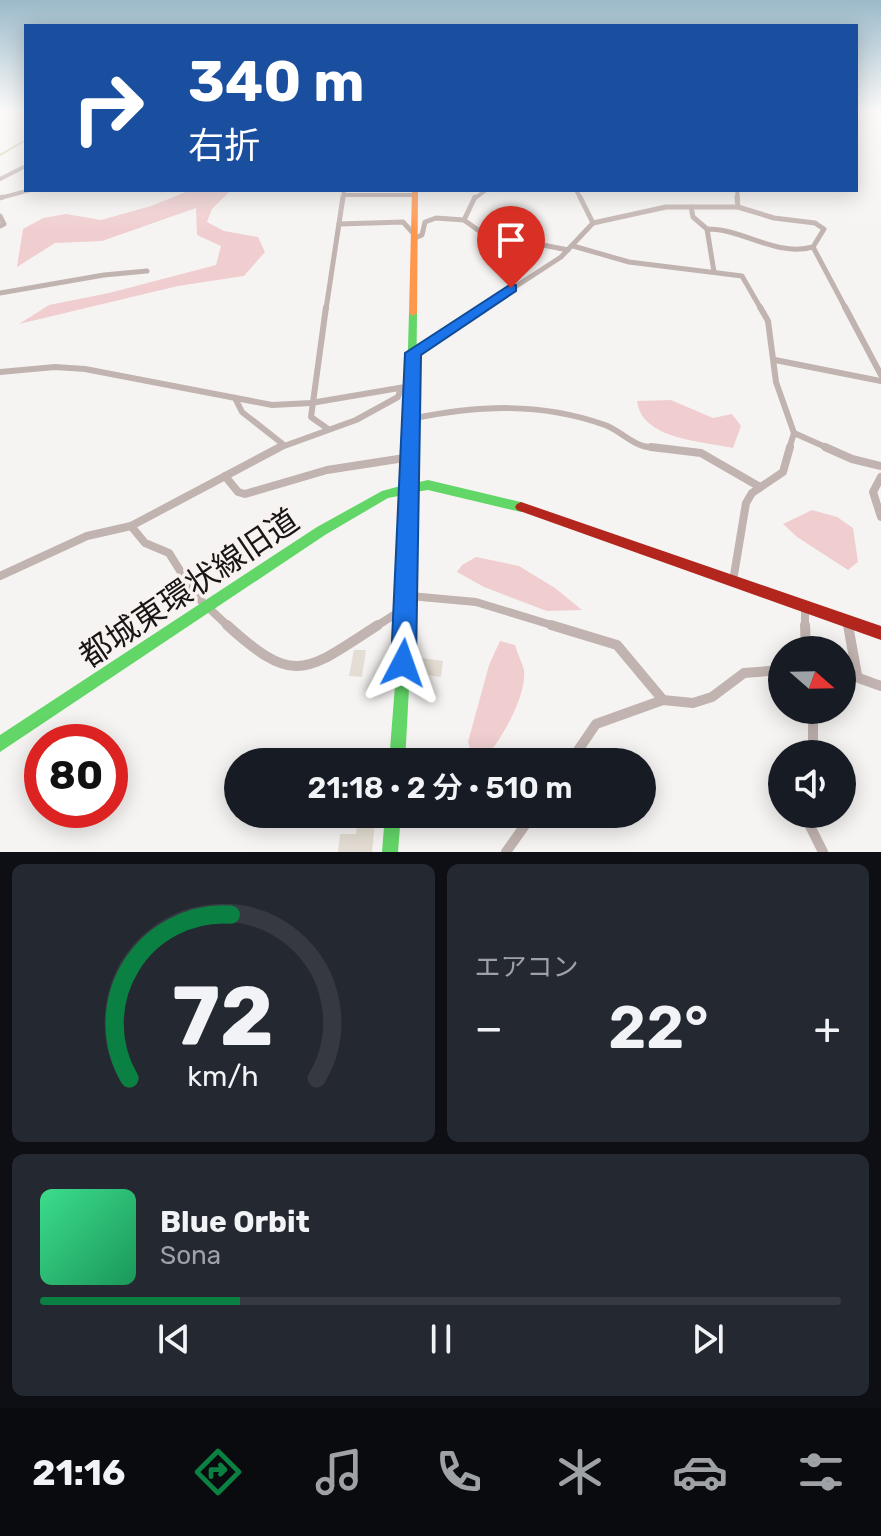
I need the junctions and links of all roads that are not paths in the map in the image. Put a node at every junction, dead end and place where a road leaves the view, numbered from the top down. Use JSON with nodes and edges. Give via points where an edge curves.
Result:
{"nodes":[{"id":1,"x":24,"y":167,"type":"edge"},
{"id":2,"x":0,"y":179,"type":"edge"},
{"id":3,"x":24,"y":192,"type":"edge"},
{"id":4,"x":344,"y":192,"type":"edge"},
{"id":5,"x":482,"y":192,"type":"edge"},
{"id":6,"x":577,"y":192,"type":"edge"},
{"id":7,"x":737,"y":192,"type":"edge"},
{"id":8,"x":415,"y":193,"type":"edge"},
{"id":9,"x":0,"y":198,"type":"edge"},
{"id":10,"x":691,"y":207,"type":"junction"},
{"id":11,"x":738,"y":207,"type":"junction"},
{"id":12,"x":0,"y":216,"type":"edge"},
{"id":13,"x":464,"y":220,"type":"junction"},
{"id":14,"x":593,"y":223,"type":"junction"},
{"id":15,"x":339,"y":224,"type":"junction"},
{"id":16,"x":0,"y":226,"type":"edge"},
{"id":17,"x":707,"y":229,"type":"junction"},
{"id":18,"x":415,"y":236,"type":"junction"},
{"id":19,"x":813,"y":247,"type":"junction"},
{"id":20,"x":570,"y":248,"type":"junction"},
{"id":21,"x":147,"y":271,"type":"dead end"},
{"id":22,"x":714,"y":272,"type":"junction"},
{"id":23,"x":0,"y":293,"type":"edge"},
{"id":24,"x":413,"y":353,"type":"junction"},
{"id":25,"x":775,"y":360,"type":"junction"},
{"id":26,"x":0,"y":372,"type":"edge"},
{"id":27,"x":881,"y":375,"type":"edge"},
{"id":28,"x":881,"y":381,"type":"edge"},
{"id":29,"x":406,"y":386,"type":"junction"},
{"id":30,"x":236,"y":400,"type":"junction"},
{"id":31,"x":311,"y":403,"type":"junction"},
{"id":32,"x":411,"y":419,"type":"junction"},
{"id":33,"x":328,"y":429,"type":"junction"},
{"id":34,"x":794,"y":433,"type":"junction"},
{"id":35,"x":284,"y":445,"type":"junction"},
{"id":36,"x":411,"y":457,"type":"junction"},
{"id":37,"x":881,"y":466,"type":"edge"},
{"id":38,"x":225,"y":476,"type":"junction"},
{"id":39,"x":881,"y":477,"type":"edge"},
{"id":40,"x":411,"y":484,"type":"junction"},
{"id":41,"x":760,"y":487,"type":"junction"},
{"id":42,"x":881,"y":517,"type":"edge"},
{"id":43,"x":131,"y":526,"type":"junction"},
{"id":44,"x":0,"y":576,"type":"edge"},
{"id":45,"x":733,"y":581,"type":"junction"},
{"id":46,"x":407,"y":602,"type":"junction"},
{"id":47,"x":210,"y":606,"type":"junction"},
{"id":48,"x":805,"y":607,"type":"junction"},
{"id":49,"x":847,"y":622,"type":"junction"},
{"id":50,"x":881,"y":633,"type":"edge"},
{"id":51,"x":806,"y":636,"type":"edge"},
{"id":52,"x":768,"y":671,"type":"edge"},
{"id":53,"x":857,"y":675,"type":"joint"},
{"id":54,"x":881,"y":686,"type":"edge"},
{"id":55,"x":663,"y":700,"type":"junction"},
{"id":56,"x":0,"y":744,"type":"edge"},
{"id":57,"x":398,"y":748,"type":"edge"},
{"id":58,"x":580,"y":748,"type":"edge"},
{"id":59,"x":392,"y":828,"type":"edge"},
{"id":60,"x":523,"y":828,"type":"edge"},
{"id":61,"x":811,"y":828,"type":"edge"},
{"id":62,"x":390,"y":852,"type":"edge"},
{"id":63,"x":506,"y":852,"type":"edge"},
{"id":64,"x":823,"y":852,"type":"edge"}],
"edges":[{"from":1,"to":2,"type":"street"},
{"from":3,"to":9,"type":"street"},
{"from":4,"to":8,"type":"street"},
{"from":4,"to":15,"type":"street"},
{"from":5,"to":13,"type":"street"},
{"from":6,"to":14,"type":"street"},
{"from":7,"to":11,"type":"street"},
{"from":8,"to":18,"type":"main road"},
{"from":10,"to":11,"type":"street"},
{"from":10,"to":14,"type":"street","via":[[657,208]]},
{"from":10,"to":17,"type":"street","via":[[693,217]]},
{"from":11,"to":19,"type":"street","via":[[819,225],[824,229]]},
{"from":12,"to":16,"type":"street"},
{"from":13,"to":18,"type":"street","via":[[436,218],[425,222],[422,235]]},
{"from":13,"to":20,"type":"street","via":[[482,233]]},
{"from":14,"to":20,"type":"street"},
{"from":15,"to":18,"type":"street","via":[[403,222]]},
{"from":15,"to":31,"type":"street"},
{"from":17,"to":19,"type":"street","via":[[733,231],[784,251]]},
{"from":17,"to":22,"type":"street"},
{"from":18,"to":24,"type":"main road"},
{"from":19,"to":27,"type":"street"},
{"from":20,"to":22,"type":"street"},
{"from":20,"to":24,"type":"street"},
{"from":21,"to":23,"type":"street"},
{"from":22,"to":25,"type":"street","via":[[745,280],[768,321]]},
{"from":24,"to":29,"type":"main road"},
{"from":25,"to":28,"type":"street"},
{"from":25,"to":34,"type":"street","via":[[776,382]]},
{"from":26,"to":30,"type":"street","via":[[85,369]]},
{"from":29,"to":31,"type":"street"},
{"from":29,"to":32,"type":"main road"},
{"from":29,"to":33,"type":"street","via":[[398,397]]},
{"from":30,"to":31,"type":"street"},
{"from":30,"to":35,"type":"street","via":[[242,412]]},
{"from":31,"to":33,"type":"street","via":[[311,417]]},
{"from":32,"to":36,"type":"main road"},
{"from":32,"to":41,"type":"street","via":[[464,408],[568,414],[609,426],[642,446],[701,453]]},
{"from":33,"to":35,"type":"street"},
{"from":34,"to":37,"type":"street"},
{"from":34,"to":41,"type":"street","via":[[783,472]]},
{"from":35,"to":38,"type":"street"},
{"from":36,"to":38,"type":"street","via":[[301,474],[245,494]]},
{"from":36,"to":40,"type":"main road"},
{"from":38,"to":43,"type":"street"},
{"from":39,"to":42,"type":"street","via":[[873,492]]},
{"from":40,"to":45,"type":"main road","via":[[508,502]]},
{"from":40,"to":46,"type":"main road"},
{"from":40,"to":47,"type":"main road","name":"都城東環状線旧道","via":[[321,531]]},
{"from":41,"to":45,"type":"street","via":[[742,513]]},
{"from":43,"to":44,"type":"street","via":[[87,536]]},
{"from":43,"to":47,"type":"street","via":[[145,543],[169,553],[196,596]]},
{"from":45,"to":48,"type":"main road"},
{"from":46,"to":47,"type":"street","via":[[332,654],[301,667],[268,660]]},
{"from":46,"to":55,"type":"street","via":[[476,602],[617,645]]},
{"from":46,"to":57,"type":"main road"},
{"from":47,"to":56,"type":"main road","name":"都城東環状線旧道"},
{"from":48,"to":49,"type":"main road"},
{"from":48,"to":51,"type":"street"},
{"from":49,"to":50,"type":"main road"},
{"from":49,"to":53,"type":"street"},
{"from":52,"to":55,"type":"street","via":[[744,673],[712,697],[693,703]]},
{"from":53,"to":54,"type":"street"},
{"from":55,"to":58,"type":"street","via":[[596,724]]},
{"from":59,"to":62,"type":"main road"},
{"from":60,"to":63,"type":"street"},
{"from":61,"to":64,"type":"street"}]}
